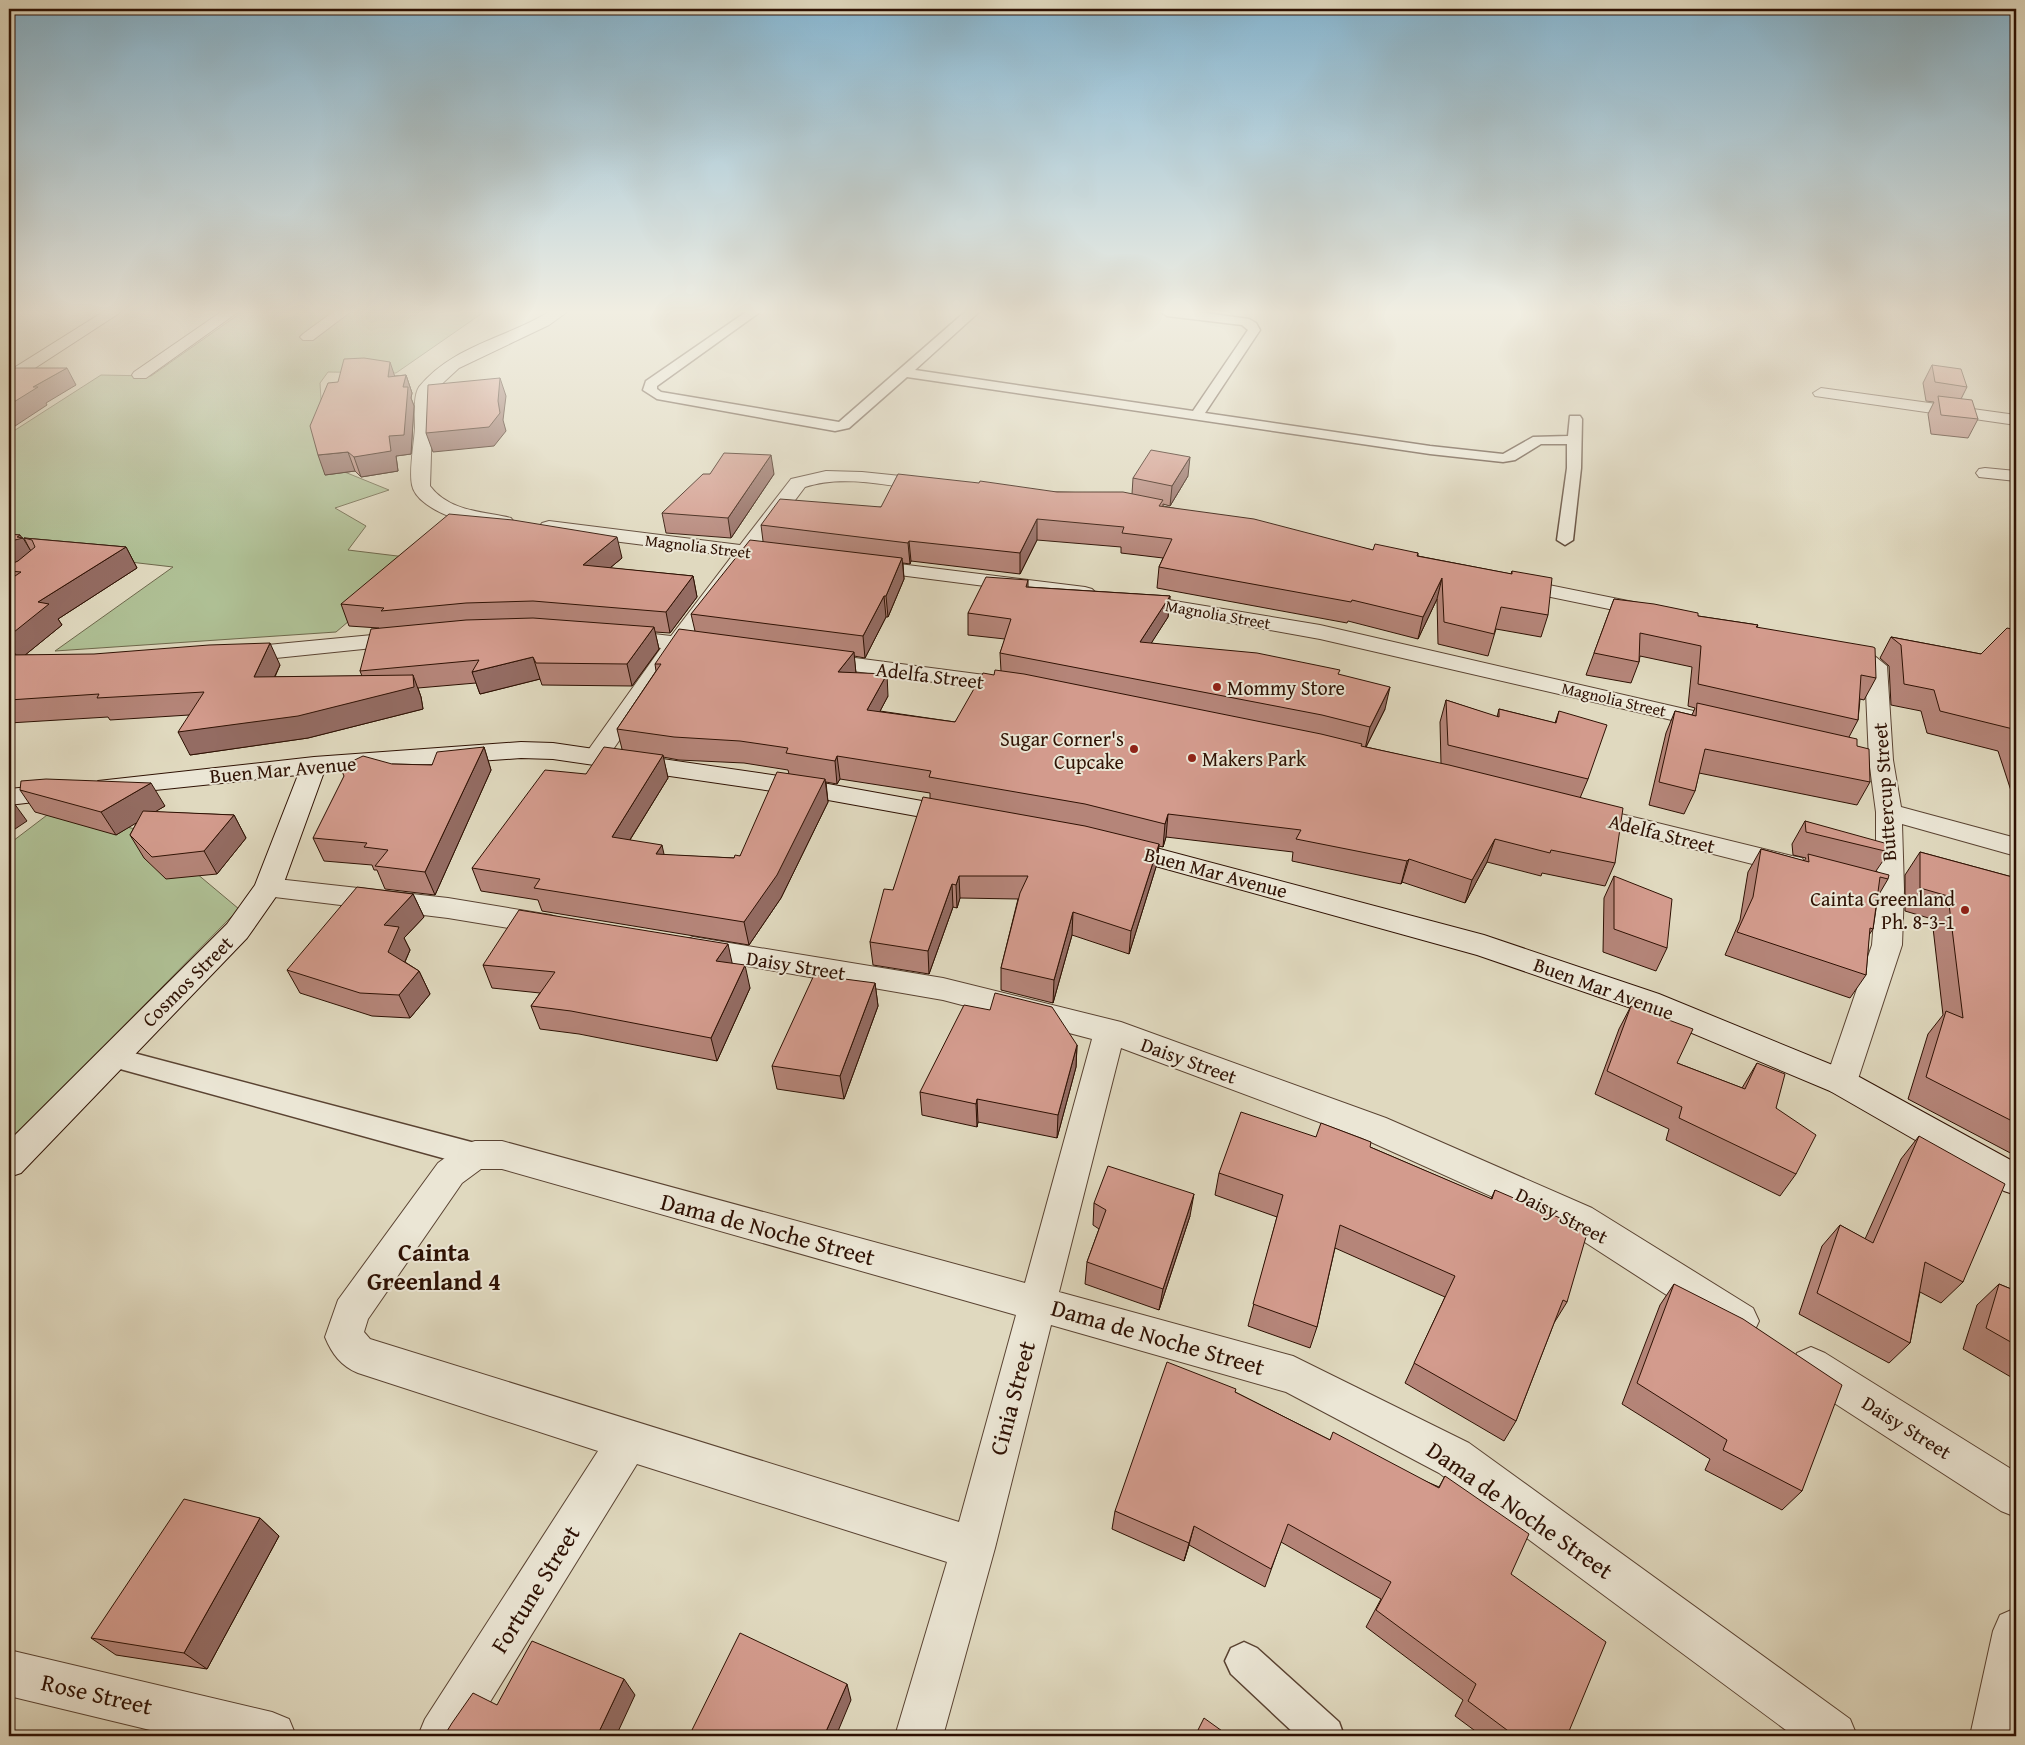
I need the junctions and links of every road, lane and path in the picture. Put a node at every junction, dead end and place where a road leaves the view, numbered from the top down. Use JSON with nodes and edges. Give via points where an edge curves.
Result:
{"nodes":[{"id":1,"x":425,"y":393,"type":"edge"},
{"id":2,"x":654,"y":393,"type":"edge"},
{"id":3,"x":879,"y":393,"type":"edge"},
{"id":4,"x":1046,"y":393,"type":"edge"},
{"id":5,"x":1211,"y":393,"type":"edge"},
{"id":6,"x":1824,"y":393,"type":"edge"},
{"id":7,"x":1196,"y":416,"type":"junction"},
{"id":8,"x":1575,"y":419,"type":"dead end"},
{"id":9,"x":2016,"y":420,"type":"edge"},
{"id":10,"x":1575,"y":440,"type":"junction"},
{"id":11,"x":1986,"y":473,"type":"dead end"},
{"id":12,"x":2016,"y":476,"type":"edge"},
{"id":13,"x":946,"y":487,"type":"edge"},
{"id":14,"x":1565,"y":540,"type":"dead end"},
{"id":15,"x":746,"y":552,"type":"junction"},
{"id":16,"x":785,"y":556,"type":"edge"},
{"id":17,"x":843,"y":564,"type":"edge"},
{"id":18,"x":1498,"y":580,"type":"edge"},
{"id":19,"x":1663,"y":614,"type":"edge"},
{"id":20,"x":598,"y":636,"type":"edge"},
{"id":21,"x":424,"y":638,"type":"edge"},
{"id":22,"x":677,"y":642,"type":"junction"},
{"id":23,"x":1819,"y":646,"type":"edge"},
{"id":24,"x":735,"y":649,"type":"edge"},
{"id":25,"x":216,"y":657,"type":"edge"},
{"id":26,"x":793,"y":657,"type":"edge"},
{"id":27,"x":1034,"y":689,"type":"edge"},
{"id":28,"x":1726,"y":725,"type":"edge"},
{"id":29,"x":596,"y":756,"type":"junction"},
{"id":30,"x":314,"y":766,"type":"junction"},
{"id":31,"x":9,"y":797,"type":"edge"},
{"id":32,"x":1565,"y":809,"type":"edge"},
{"id":33,"x":1889,"y":812,"type":"junction"},
{"id":34,"x":979,"y":819,"type":"edge"},
{"id":35,"x":1093,"y":840,"type":"edge"},
{"id":36,"x":2016,"y":847,"type":"edge"},
{"id":37,"x":268,"y":888,"type":"junction"},
{"id":38,"x":1890,"y":890,"type":"junction"},
{"id":39,"x":584,"y":931,"type":"edge"},
{"id":40,"x":662,"y":943,"type":"edge"},
{"id":41,"x":1110,"y":1031,"type":"junction"},
{"id":42,"x":111,"y":1057,"type":"junction"},
{"id":43,"x":1841,"y":1082,"type":"junction"},
{"id":44,"x":475,"y":1155,"type":"junction"},
{"id":45,"x":9,"y":1163,"type":"edge"},
{"id":46,"x":2016,"y":1180,"type":"edge"},
{"id":47,"x":1037,"y":1303,"type":"junction"},
{"id":48,"x":628,"y":1441,"type":"junction"},
{"id":49,"x":2016,"y":1496,"type":"edge"},
{"id":50,"x":973,"y":1548,"type":"junction"},
{"id":51,"x":2016,"y":1631,"type":"edge"},
{"id":52,"x":1244,"y":1661,"type":"dead end"},
{"id":53,"x":9,"y":1673,"type":"edge"},
{"id":54,"x":272,"y":1736,"type":"edge"},
{"id":55,"x":442,"y":1736,"type":"edge"},
{"id":56,"x":920,"y":1736,"type":"edge"},
{"id":57,"x":1325,"y":1736,"type":"edge"},
{"id":58,"x":1833,"y":1736,"type":"edge"},
{"id":59,"x":1994,"y":1736,"type":"edge"}],
"edges":[{"from":1,"to":15,"type":"street","name":"Magnolia Street","via":[[421,486],[427,498],[477,518]]},
{"from":2,"to":3,"type":"lane","via":[[835,427],[844,425]]},
{"from":4,"to":7,"type":"lane"},
{"from":5,"to":7,"type":"lane"},
{"from":6,"to":9,"type":"street"},
{"from":7,"to":10,"type":"lane","via":[[1494,458],[1510,457],[1538,440]]},
{"from":8,"to":10,"type":"lane"},
{"from":10,"to":14,"type":"lane"},
{"from":11,"to":12,"type":"street"},
{"from":13,"to":15,"type":"street","via":[[828,476],[807,479],[792,488]]},
{"from":15,"to":16,"type":"street","name":"Magnolia Street"},
{"from":15,"to":22,"type":"street"},
{"from":17,"to":28,"type":"street","name":"Magnolia Street","via":[[1109,597],[1320,632]]},
{"from":18,"to":19,"type":"street"},
{"from":20,"to":22,"type":"street"},
{"from":21,"to":25,"type":"street"},
{"from":22,"to":24,"type":"street"},
{"from":22,"to":29,"type":"street"},
{"from":23,"to":33,"type":"street","name":"Buttercup Street","via":[[1858,654],[1876,666],[1871,758]]},
{"from":26,"to":27,"type":"street","name":"Adelfa Street"},
{"from":29,"to":30,"type":"street","name":"Buen Mar Avenue","via":[[521,750]]},
{"from":29,"to":34,"type":"street","name":"Buen Mar Avenue","via":[[806,788]]},
{"from":30,"to":31,"type":"street","name":"Buen Mar Avenue"},
{"from":30,"to":37,"type":"street","name":"Cosmos Street"},
{"from":32,"to":38,"type":"street","name":"Adelfa Street"},
{"from":33,"to":36,"type":"street"},
{"from":33,"to":38,"type":"street","name":"Buttercup Street"},
{"from":35,"to":43,"type":"street","name":"Buen Mar Avenue","via":[[1484,946],[1648,1002]]},
{"from":37,"to":39,"type":"street","via":[[448,908]]},
{"from":37,"to":42,"type":"street","name":"Cosmos Street","via":[[237,931]]},
{"from":38,"to":43,"type":"street","name":"Buttercup Street","via":[[1887,945]]},
{"from":40,"to":41,"type":"street","name":"Daisy Street","via":[[943,989]]},
{"from":41,"to":47,"type":"street","name":"Cinia Street"},
{"from":41,"to":49,"type":"street","name":"Daisy Street","via":[[1374,1128],[1579,1219]]},
{"from":42,"to":44,"type":"lane"},
{"from":42,"to":45,"type":"street","name":"Cosmos Street"},
{"from":43,"to":46,"type":"street","name":"Buen Mar Avenue"},
{"from":44,"to":47,"type":"street","name":"Dama de Noche Street","via":[[502,1155]]},
{"from":44,"to":48,"type":"street","via":[[450,1173],[351,1312],[344,1337],[358,1354]]},
{"from":47,"to":50,"type":"street","name":"Cinia Street"},
{"from":47,"to":58,"type":"street","name":"Dama de Noche Street","via":[[1293,1375],[1454,1458]]},
{"from":48,"to":50,"type":"street"},
{"from":48,"to":55,"type":"street","name":"Fortune Street"},
{"from":50,"to":56,"type":"street","name":"Cinia Street"},
{"from":51,"to":59,"type":"street"},
{"from":52,"to":57,"type":"lane"},
{"from":53,"to":54,"type":"street","name":"Rose Street"}]}
